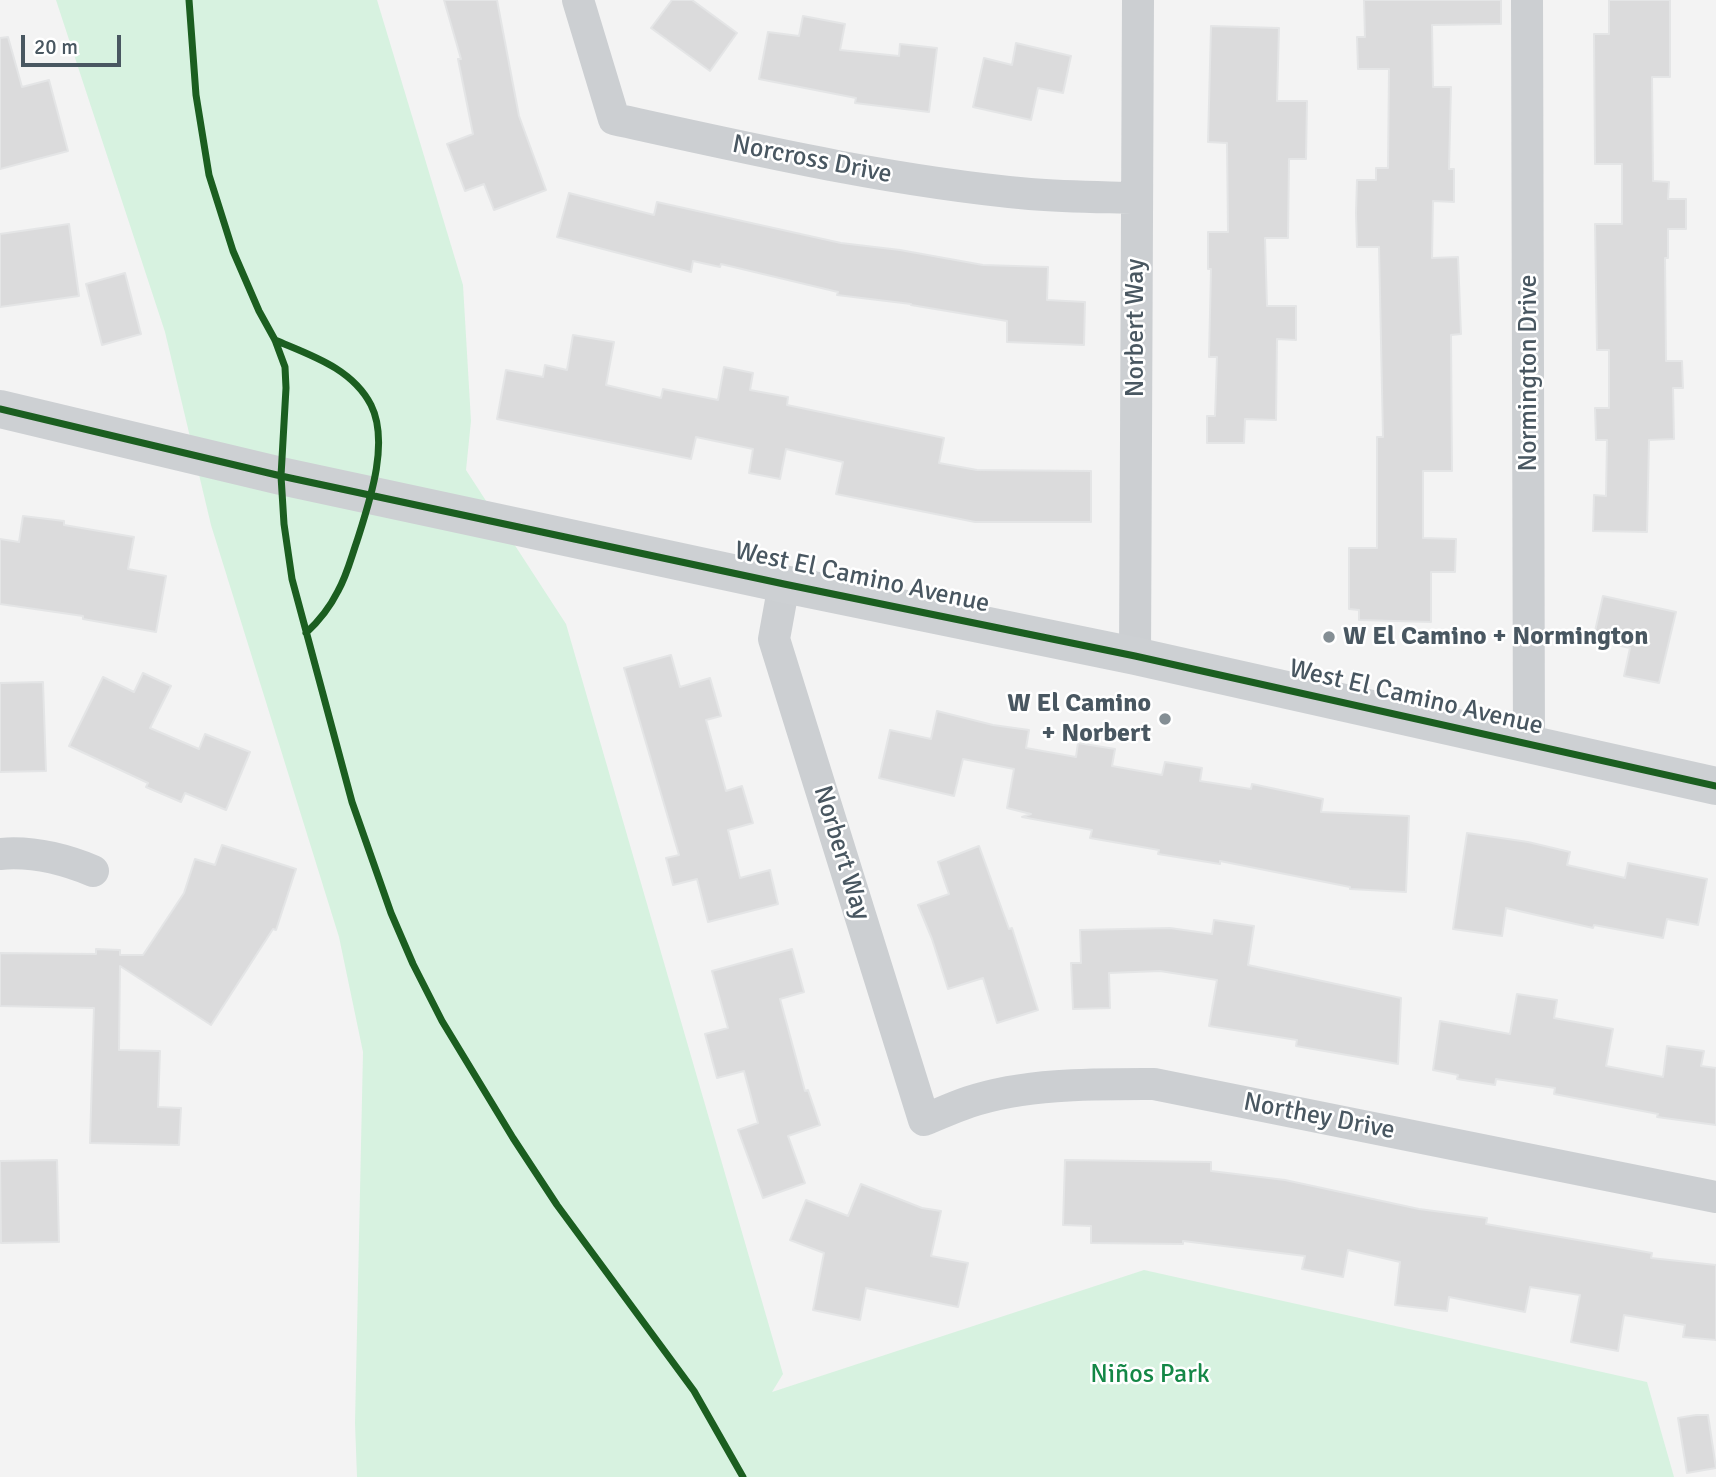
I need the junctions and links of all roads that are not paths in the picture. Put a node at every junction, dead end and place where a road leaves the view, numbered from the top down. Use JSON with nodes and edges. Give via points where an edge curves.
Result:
{"nodes":[{"id":1,"x":578,"y":0,"type":"edge"},
{"id":2,"x":1138,"y":0,"type":"edge"},
{"id":3,"x":1527,"y":0,"type":"edge"},
{"id":4,"x":1137,"y":198,"type":"junction"},
{"id":5,"x":0,"y":409,"type":"edge"},
{"id":6,"x":784,"y":584,"type":"junction"},
{"id":7,"x":1135,"y":656,"type":"junction"},
{"id":8,"x":1529,"y":746,"type":"junction"},
{"id":9,"x":1716,"y":786,"type":"edge"},
{"id":10,"x":0,"y":854,"type":"edge"},
{"id":11,"x":93,"y":871,"type":"dead end"},
{"id":12,"x":924,"y":1120,"type":"joint"},
{"id":13,"x":1716,"y":1197,"type":"edge"}],
"edges":[{"from":1,"to":4,"type":"street","name":"Norcross Drive","via":[[614,119],[936,183],[1032,194]]},
{"from":2,"to":4,"type":"street","name":"Norbert Way"},
{"from":3,"to":8,"type":"street","name":"Normington Drive"},
{"from":4,"to":7,"type":"street","name":"Norbert Way"},
{"from":5,"to":6,"type":"main road","name":"West El Camino Avenue","via":[[281,476]]},
{"from":6,"to":7,"type":"main road","name":"West El Camino Avenue"},
{"from":6,"to":12,"type":"street","name":"Norbert Way","via":[[774,639]]},
{"from":7,"to":8,"type":"main road","name":"West El Camino Avenue"},
{"from":8,"to":9,"type":"main road","name":"West El Camino Avenue"},
{"from":10,"to":11,"type":"street","via":[[35,854]]},
{"from":12,"to":13,"type":"street","name":"Northey Drive","via":[[971,1101],[1009,1093],[1091,1084],[1154,1084]]}]}
